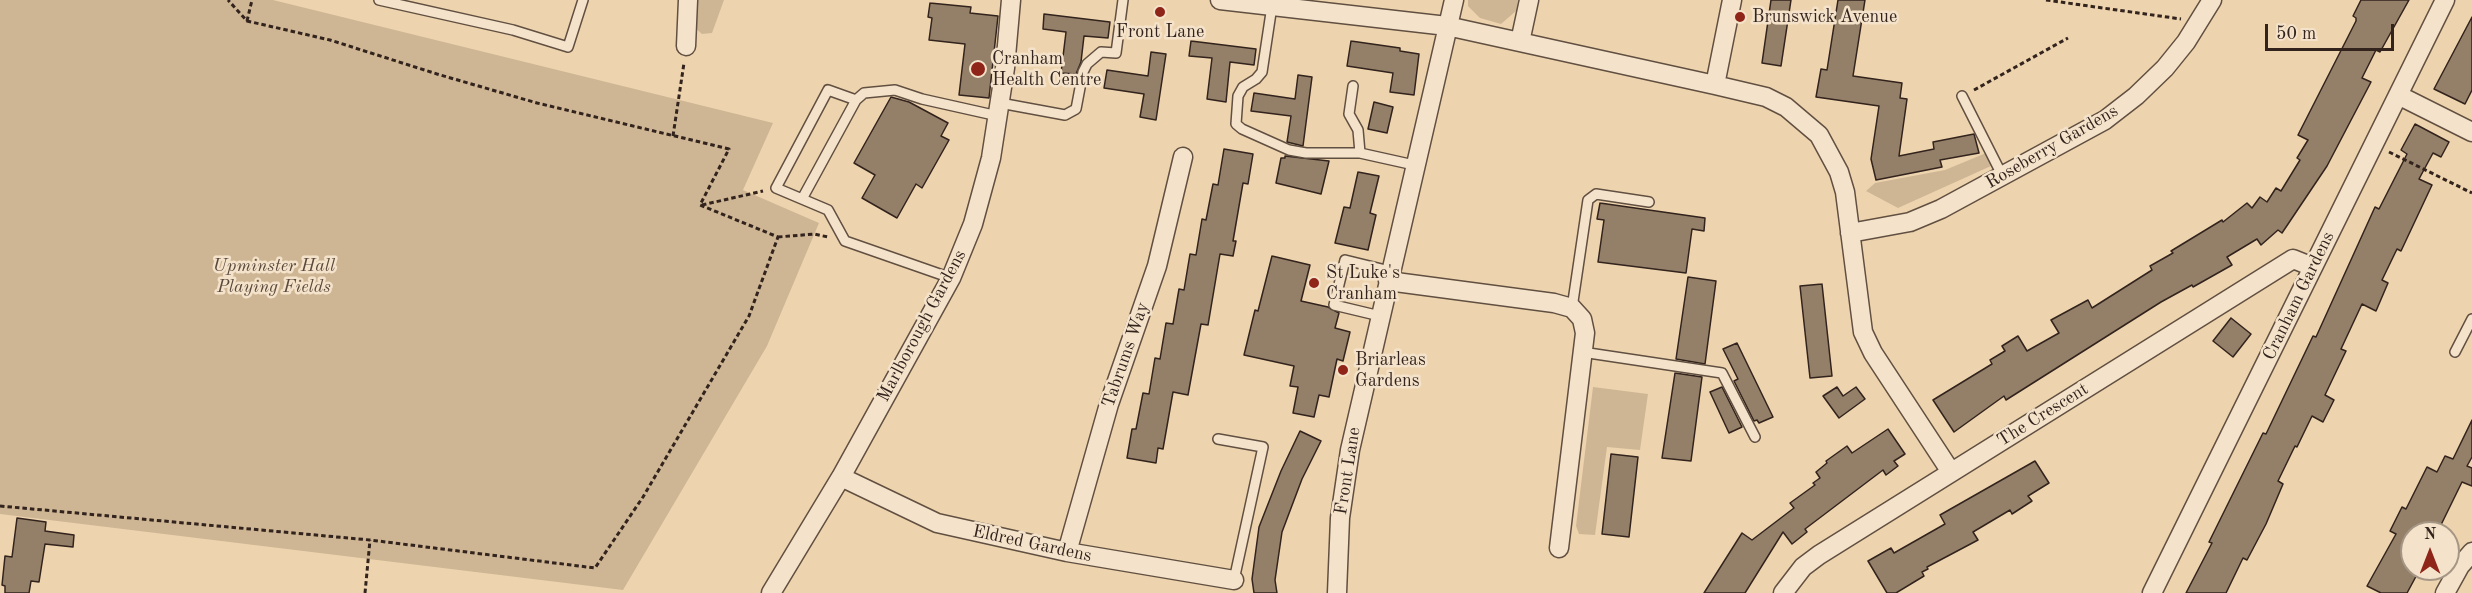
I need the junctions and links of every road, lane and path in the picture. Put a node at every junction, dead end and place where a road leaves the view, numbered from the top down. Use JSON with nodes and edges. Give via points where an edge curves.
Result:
{"nodes":[{"id":1,"x":228,"y":0,"type":"edge"},
{"id":2,"x":252,"y":0,"type":"edge"},
{"id":3,"x":379,"y":0,"type":"edge"},
{"id":4,"x":583,"y":0,"type":"edge"},
{"id":5,"x":688,"y":0,"type":"edge"},
{"id":6,"x":1011,"y":0,"type":"edge"},
{"id":7,"x":1124,"y":0,"type":"edge"},
{"id":8,"x":1220,"y":0,"type":"edge"},
{"id":9,"x":1454,"y":0,"type":"edge"},
{"id":10,"x":1529,"y":0,"type":"edge"},
{"id":11,"x":1732,"y":0,"type":"edge"},
{"id":12,"x":2046,"y":0,"type":"edge"},
{"id":13,"x":2212,"y":0,"type":"edge"},
{"id":14,"x":2445,"y":0,"type":"edge"},
{"id":15,"x":1272,"y":6,"type":"junction"},
{"id":16,"x":247,"y":21,"type":"junction"},
{"id":17,"x":2200,"y":22,"type":"junction"},
{"id":18,"x":1447,"y":26,"type":"junction"},
{"id":19,"x":2068,"y":38,"type":"dead end"},
{"id":20,"x":1520,"y":42,"type":"junction"},
{"id":21,"x":686,"y":46,"type":"joint"},
{"id":22,"x":1715,"y":85,"type":"junction"},
{"id":23,"x":1353,"y":86,"type":"dead end"},
{"id":24,"x":2398,"y":95,"type":"junction"},
{"id":25,"x":1962,"y":96,"type":"joint"},
{"id":26,"x":856,"y":100,"type":"junction"},
{"id":27,"x":999,"y":110,"type":"junction"},
{"id":28,"x":2472,"y":132,"type":"edge"},
{"id":29,"x":673,"y":137,"type":"junction"},
{"id":30,"x":2374,"y":144,"type":"junction"},
{"id":31,"x":1360,"y":153,"type":"junction"},
{"id":32,"x":1183,"y":157,"type":"dead end"},
{"id":33,"x":1414,"y":165,"type":"junction"},
{"id":34,"x":2003,"y":178,"type":"junction"},
{"id":35,"x":776,"y":188,"type":"junction"},
{"id":36,"x":2472,"y":193,"type":"edge"},
{"id":37,"x":802,"y":199,"type":"junction"},
{"id":38,"x":1649,"y":202,"type":"dead end"},
{"id":39,"x":700,"y":205,"type":"junction"},
{"id":40,"x":1850,"y":233,"type":"junction"},
{"id":41,"x":778,"y":237,"type":"junction"},
{"id":42,"x":845,"y":240,"type":"junction"},
{"id":43,"x":2313,"y":267,"type":"junction"},
{"id":44,"x":1389,"y":276,"type":"junction"},
{"id":45,"x":951,"y":278,"type":"junction"},
{"id":46,"x":1572,"y":308,"type":"junction"},
{"id":47,"x":1380,"y":316,"type":"junction"},
{"id":48,"x":2472,"y":319,"type":"edge"},
{"id":49,"x":1582,"y":352,"type":"junction"},
{"id":50,"x":2455,"y":352,"type":"dead end"},
{"id":51,"x":1755,"y":437,"type":"dead end"},
{"id":52,"x":1218,"y":439,"type":"dead end"},
{"id":53,"x":1951,"y":472,"type":"junction"},
{"id":54,"x":841,"y":477,"type":"junction"},
{"id":55,"x":0,"y":506,"type":"edge"},
{"id":56,"x":370,"y":540,"type":"junction"},
{"id":57,"x":1559,"y":548,"type":"dead end"},
{"id":58,"x":1067,"y":552,"type":"junction"},
{"id":59,"x":2472,"y":552,"type":"edge"},
{"id":60,"x":1233,"y":580,"type":"joint"},
{"id":61,"x":365,"y":593,"type":"edge"},
{"id":62,"x":771,"y":593,"type":"edge"},
{"id":63,"x":1337,"y":593,"type":"edge"},
{"id":64,"x":1783,"y":593,"type":"edge"},
{"id":65,"x":2152,"y":593,"type":"edge"},
{"id":66,"x":2445,"y":593,"type":"edge"}],
"edges":[{"from":1,"to":16,"type":"path"},
{"from":2,"to":16,"type":"path"},
{"from":3,"to":4,"type":"lane","via":[[568,46]]},
{"from":5,"to":21,"type":"street"},
{"from":6,"to":27,"type":"street","name":"Marlborough Gardens"},
{"from":7,"to":27,"type":"lane","via":[[1116,54],[1101,52],[1087,64],[1076,109],[1065,115]]},
{"from":8,"to":15,"type":"street"},
{"from":9,"to":18,"type":"street","name":"Front Lane"},
{"from":10,"to":20,"type":"street"},
{"from":11,"to":22,"type":"street"},
{"from":12,"to":17,"type":"path"},
{"from":13,"to":17,"type":"street","name":"Roseberry Gardens"},
{"from":14,"to":24,"type":"street","name":"Cranham Gardens"},
{"from":15,"to":18,"type":"street"},
{"from":15,"to":31,"type":"lane","via":[[1262,72],[1238,96],[1236,124],[1289,150]]},
{"from":16,"to":29,"type":"path","via":[[330,40],[537,103]]},
{"from":17,"to":34,"type":"street","name":"Roseberry Gardens","via":[[2165,68],[2136,96],[2105,120]]},
{"from":18,"to":20,"type":"street"},
{"from":18,"to":33,"type":"street","name":"Front Lane"},
{"from":19,"to":25,"type":"path"},
{"from":20,"to":22,"type":"street"},
{"from":21,"to":29,"type":"path"},
{"from":22,"to":40,"type":"street","via":[[1766,97],[1786,107],[1819,135],[1839,172]]},
{"from":23,"to":31,"type":"lane","via":[[1349,114],[1358,130]]},
{"from":24,"to":28,"type":"street"},
{"from":24,"to":30,"type":"street","name":"Cranham Gardens"},
{"from":25,"to":34,"type":"lane"},
{"from":26,"to":27,"type":"lane","via":[[864,93],[895,90],[922,99]]},
{"from":26,"to":35,"type":"lane","via":[[828,90]]},
{"from":26,"to":37,"type":"lane"},
{"from":27,"to":45,"type":"street","name":"Marlborough Gardens","via":[[973,224]]},
{"from":29,"to":39,"type":"path","via":[[729,149]]},
{"from":30,"to":36,"type":"path"},
{"from":30,"to":43,"type":"street","name":"Cranham Gardens"},
{"from":31,"to":33,"type":"lane"},
{"from":32,"to":58,"type":"street","name":"Tabrums Way","via":[[1157,267],[1108,404]]},
{"from":33,"to":44,"type":"street","name":"Front Lane"},
{"from":34,"to":40,"type":"street","name":"Roseberry Gardens","via":[[1910,222]]},
{"from":35,"to":37,"type":"lane"},
{"from":35,"to":39,"type":"path"},
{"from":37,"to":42,"type":"lane","via":[[828,210]]},
{"from":38,"to":46,"type":"lane","via":[[1591,196],[1586,206]]},
{"from":39,"to":41,"type":"path"},
{"from":40,"to":53,"type":"street","via":[[1863,332]]},
{"from":41,"to":42,"type":"path","via":[[814,234]]},
{"from":41,"to":56,"type":"path","via":[[749,316],[643,496],[595,568]]},
{"from":42,"to":45,"type":"lane"},
{"from":43,"to":53,"type":"street","name":"The Crescent","via":[[2294,259]]},
{"from":43,"to":65,"type":"street","name":"Cranham Gardens"},
{"from":44,"to":46,"type":"street"},
{"from":44,"to":47,"type":"street","name":"Front Lane"},
{"from":44,"to":47,"type":"lane","via":[[1345,260],[1334,305]]},
{"from":45,"to":54,"type":"street","name":"Marlborough Gardens"},
{"from":46,"to":49,"type":"street","via":[[1582,319]]},
{"from":47,"to":63,"type":"street","name":"Front Lane","via":[[1350,450],[1340,518]]},
{"from":48,"to":50,"type":"lane"},
{"from":49,"to":51,"type":"lane","via":[[1722,373]]},
{"from":49,"to":57,"type":"street"},
{"from":52,"to":60,"type":"lane","via":[[1263,447]]},
{"from":53,"to":64,"type":"street","name":"The Crescent","via":[[1819,555],[1803,567]]},
{"from":54,"to":58,"type":"street","name":"Eldred Gardens","via":[[938,523]]},
{"from":54,"to":62,"type":"street","name":"Marlborough Gardens"},
{"from":55,"to":56,"type":"path"},
{"from":56,"to":61,"type":"path"},
{"from":58,"to":60,"type":"street","name":"Eldred Gardens"},
{"from":59,"to":66,"type":"street"}]}
